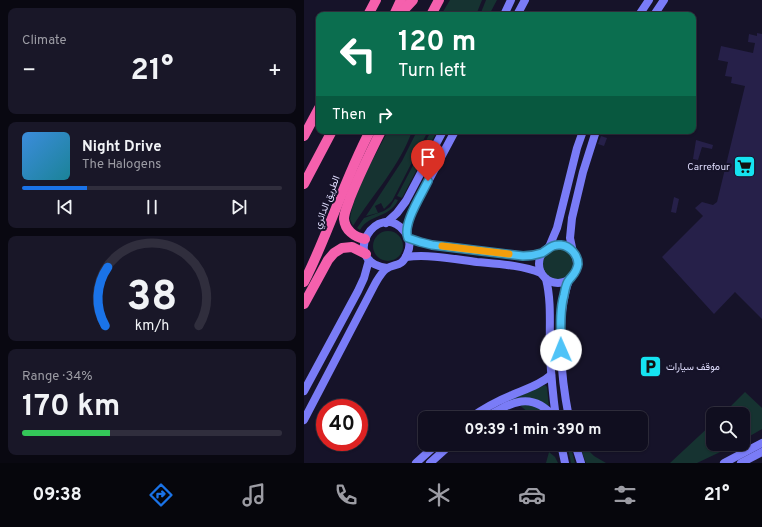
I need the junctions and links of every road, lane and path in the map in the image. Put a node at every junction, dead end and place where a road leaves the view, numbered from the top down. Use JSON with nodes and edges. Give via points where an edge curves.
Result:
{"nodes":[{"id":1,"x":376,"y":0,"type":"edge"},
{"id":2,"x":401,"y":0,"type":"edge"},
{"id":3,"x":413,"y":0,"type":"edge"},
{"id":4,"x":439,"y":0,"type":"edge"},
{"id":5,"x":511,"y":0,"type":"edge"},
{"id":6,"x":525,"y":0,"type":"edge"},
{"id":7,"x":649,"y":0,"type":"edge"},
{"id":8,"x":664,"y":0,"type":"edge"},
{"id":9,"x":370,"y":12,"type":"edge"},
{"id":10,"x":395,"y":12,"type":"edge"},
{"id":11,"x":402,"y":12,"type":"edge"},
{"id":12,"x":433,"y":12,"type":"edge"},
{"id":13,"x":505,"y":12,"type":"edge"},
{"id":14,"x":519,"y":12,"type":"edge"},
{"id":15,"x":641,"y":12,"type":"edge"},
{"id":16,"x":657,"y":12,"type":"edge"},
{"id":17,"x":316,"y":114,"type":"edge"},
{"id":18,"x":330,"y":134,"type":"edge"},
{"id":19,"x":369,"y":134,"type":"edge"},
{"id":20,"x":380,"y":134,"type":"edge"},
{"id":21,"x":441,"y":134,"type":"edge"},
{"id":22,"x":453,"y":134,"type":"edge"},
{"id":23,"x":582,"y":134,"type":"edge"},
{"id":24,"x":595,"y":134,"type":"edge"},
{"id":25,"x":304,"y":136,"type":"edge"},
{"id":26,"x":304,"y":184,"type":"edge"},
{"id":27,"x":386,"y":223,"type":"junction"},
{"id":28,"x":408,"y":236,"type":"junction"},
{"id":29,"x":365,"y":239,"type":"junction"},
{"id":30,"x":546,"y":250,"type":"junction"},
{"id":31,"x":573,"y":252,"type":"junction"},
{"id":32,"x":367,"y":257,"type":"junction"},
{"id":33,"x":406,"y":258,"type":"junction"},
{"id":34,"x":387,"y":268,"type":"junction"},
{"id":35,"x":543,"y":276,"type":"junction"},
{"id":36,"x":569,"y":280,"type":"junction"},
{"id":37,"x":304,"y":282,"type":"edge"},
{"id":38,"x":304,"y":304,"type":"edge"},
{"id":39,"x":552,"y":375,"type":"junction"},
{"id":40,"x":307,"y":379,"type":"edge"},
{"id":41,"x":304,"y":391,"type":"edge"},
{"id":42,"x":480,"y":411,"type":"edge"},
{"id":43,"x":498,"y":411,"type":"edge"},
{"id":44,"x":549,"y":411,"type":"edge"},
{"id":45,"x":555,"y":411,"type":"edge"},
{"id":46,"x":568,"y":411,"type":"edge"},
{"id":47,"x":304,"y":420,"type":"edge"},
{"id":48,"x":762,"y":443,"type":"edge"},
{"id":49,"x":429,"y":451,"type":"edge"},
{"id":50,"x":443,"y":451,"type":"edge"},
{"id":51,"x":562,"y":451,"type":"edge"},
{"id":52,"x":577,"y":451,"type":"edge"},
{"id":53,"x":762,"y":452,"type":"edge"},
{"id":54,"x":416,"y":463,"type":"edge"},
{"id":55,"x":430,"y":463,"type":"edge"},
{"id":56,"x":564,"y":463,"type":"edge"},
{"id":57,"x":581,"y":463,"type":"edge"},
{"id":58,"x":724,"y":463,"type":"edge"},
{"id":59,"x":741,"y":463,"type":"edge"}],
"edges":[{"from":1,"to":9,"type":"highway"},
{"from":2,"to":10,"type":"highway"},
{"from":3,"to":11,"type":"highway"},
{"from":4,"to":12,"type":"highway"},
{"from":5,"to":13,"type":"street"},
{"from":6,"to":14,"type":"street"},
{"from":7,"to":15,"type":"street"},
{"from":8,"to":16,"type":"street"},
{"from":17,"to":25,"type":"highway"},
{"from":18,"to":26,"type":"highway"},
{"from":19,"to":37,"type":"highway","name":"الطريق الدائري"},
{"from":20,"to":29,"type":"highway","via":[[361,171],[344,216],[348,230]]},
{"from":21,"to":27,"type":"street","via":[[406,202]]},
{"from":22,"to":28,"type":"street","via":[[415,206],[409,220]]},
{"from":23,"to":30,"type":"street","via":[[557,228]]},
{"from":24,"to":31,"type":"street","via":[[572,218],[570,238]]},
{"from":27,"to":28,"type":"street","via":[[398,226]]},
{"from":27,"to":29,"type":"street","via":[[371,229]]},
{"from":28,"to":30,"type":"street","via":[[432,245],[514,255],[530,256]]},
{"from":28,"to":33,"type":"street","via":[[409,248]]},
{"from":29,"to":32,"type":"street"},
{"from":30,"to":31,"type":"street","via":[[554,245],[565,246]]},
{"from":30,"to":35,"type":"street","via":[[539,260]]},
{"from":31,"to":36,"type":"street","via":[[577,268]]},
{"from":32,"to":34,"type":"street","via":[[374,264]]},
{"from":32,"to":38,"type":"highway","via":[[352,248],[342,248],[334,252]]},
{"from":32,"to":40,"type":"street","via":[[364,278],[358,292]]},
{"from":33,"to":34,"type":"street","via":[[400,264]]},
{"from":33,"to":35,"type":"street","via":[[436,257],[522,267]]},
{"from":34,"to":47,"type":"street","via":[[372,288]]},
{"from":35,"to":36,"type":"street","via":[[559,283]]},
{"from":35,"to":39,"type":"street","via":[[550,302]]},
{"from":36,"to":46,"type":"street","via":[[562,304],[561,338]]},
{"from":39,"to":42,"type":"street","via":[[543,382]]},
{"from":39,"to":45,"type":"street"},
{"from":40,"to":41,"type":"street"},
{"from":43,"to":44,"type":"street","via":[[510,404],[524,401],[539,404]]},
{"from":48,"to":58,"type":"street"},
{"from":49,"to":54,"type":"street"},
{"from":50,"to":55,"type":"street"},
{"from":51,"to":56,"type":"street"},
{"from":52,"to":57,"type":"street"},
{"from":53,"to":59,"type":"street"}]}
